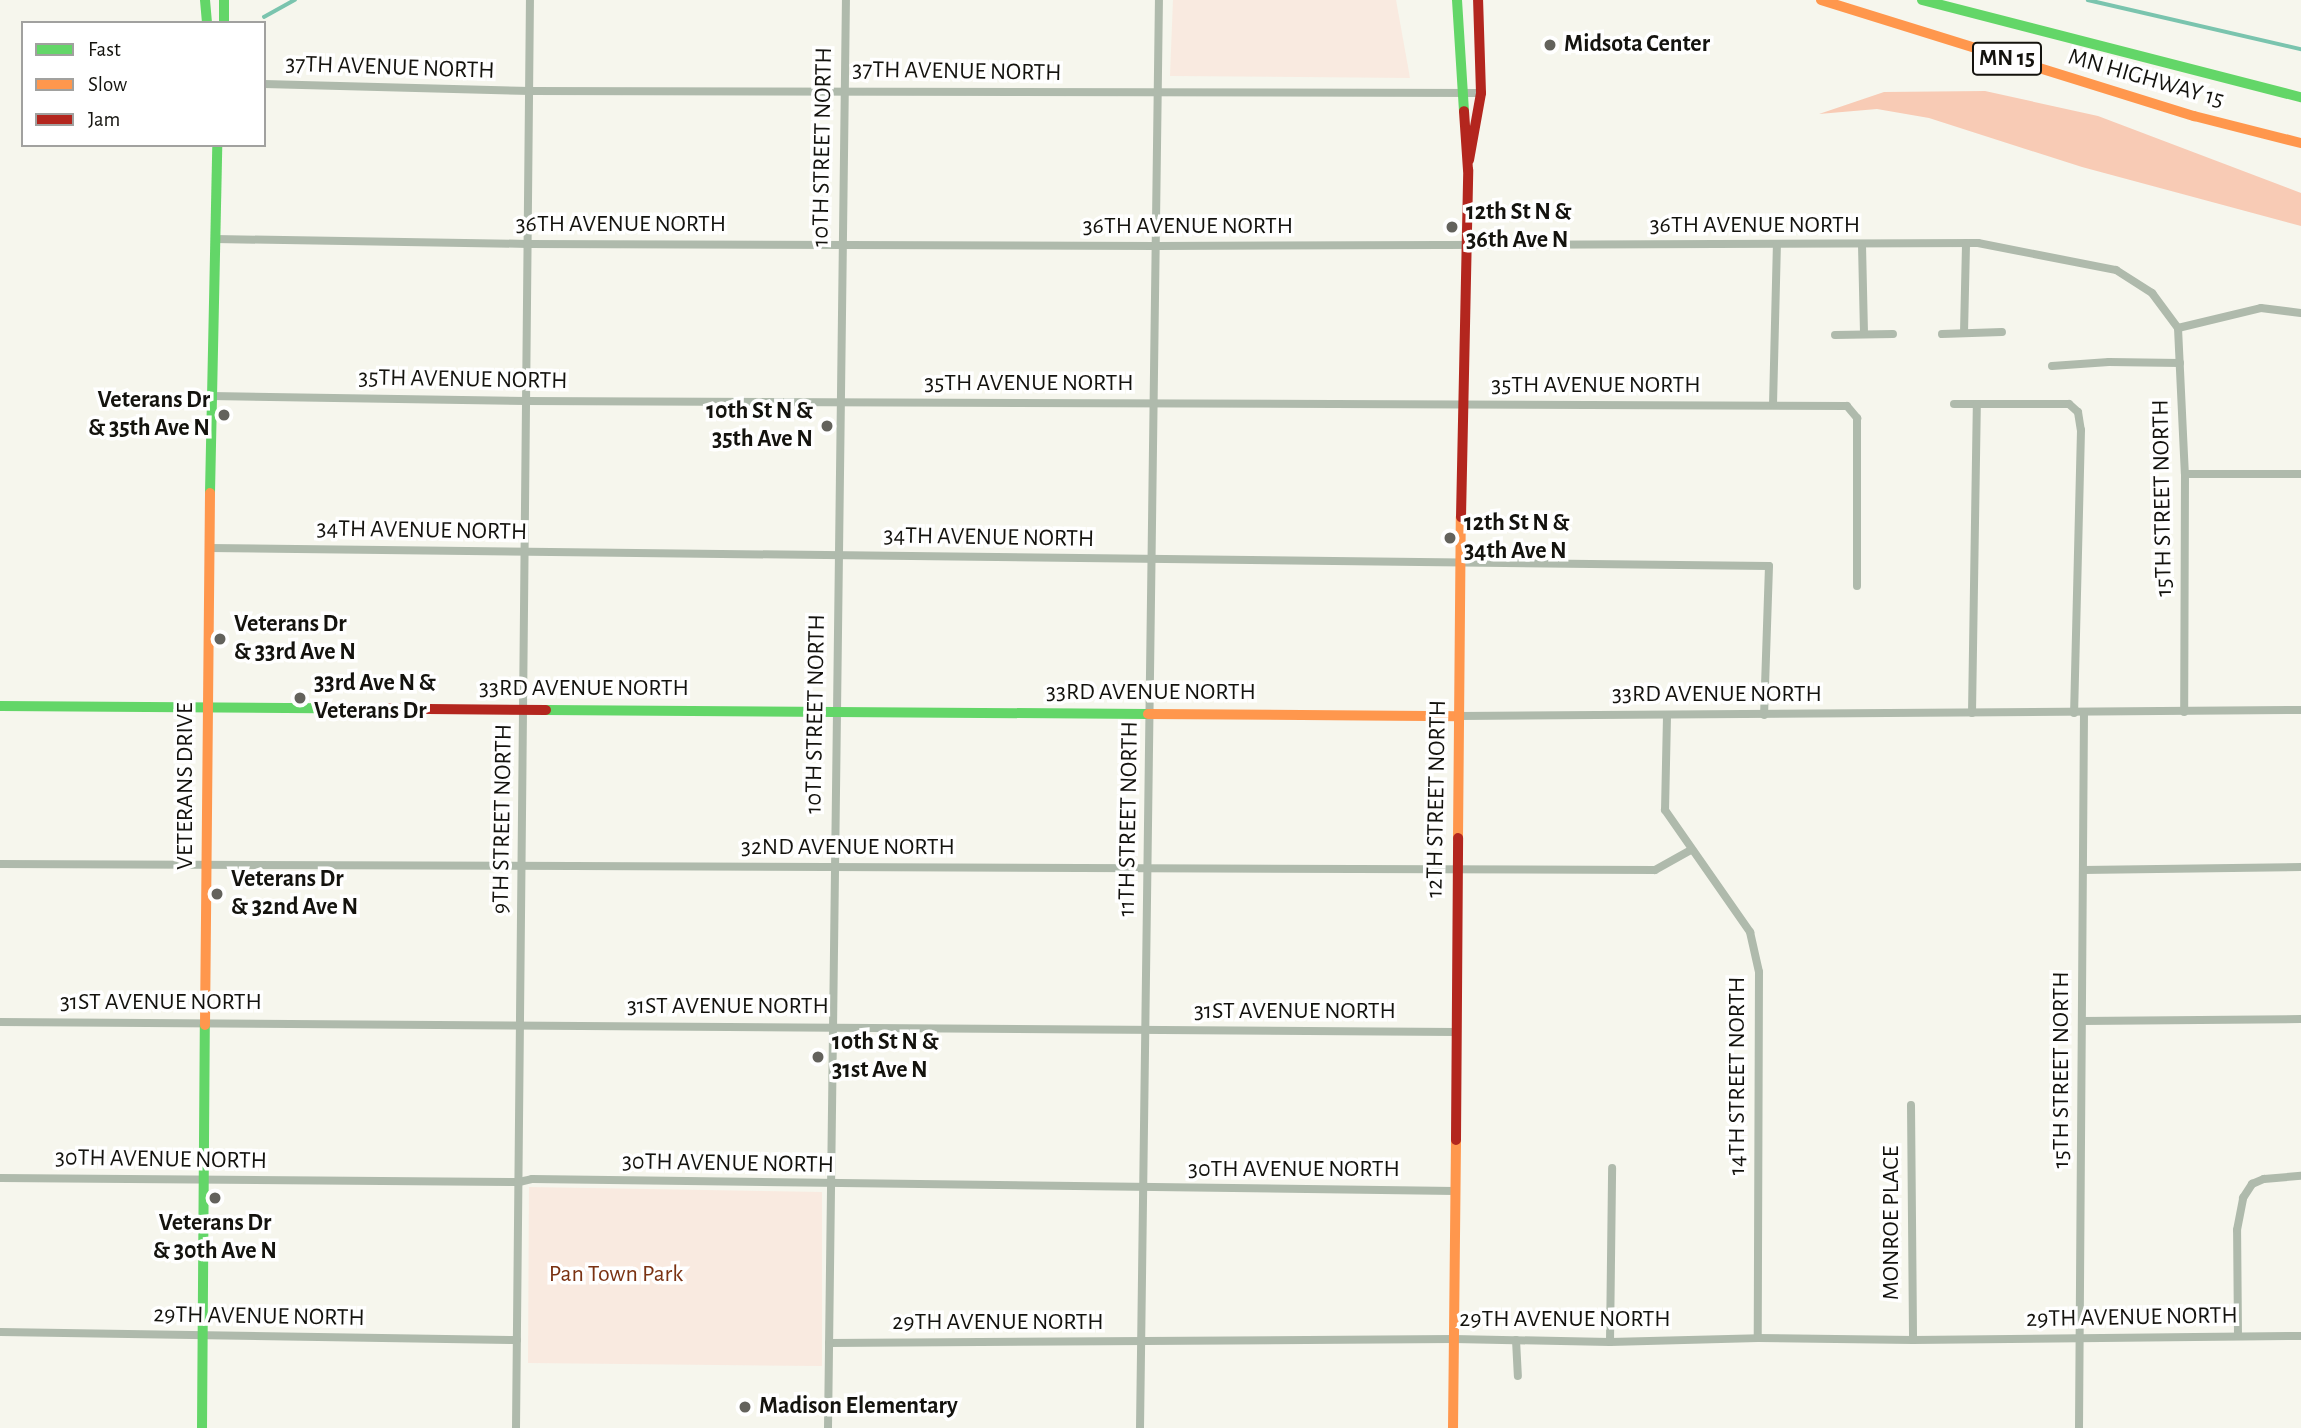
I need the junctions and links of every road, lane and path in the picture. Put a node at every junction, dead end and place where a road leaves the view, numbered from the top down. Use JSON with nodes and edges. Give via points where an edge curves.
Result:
{"nodes":[{"id":1,"x":205,"y":0,"type":"edge"},
{"id":2,"x":224,"y":0,"type":"edge"},
{"id":3,"x":530,"y":0,"type":"edge"},
{"id":4,"x":846,"y":0,"type":"edge"},
{"id":5,"x":1159,"y":0,"type":"edge"},
{"id":6,"x":1457,"y":0,"type":"edge"},
{"id":7,"x":1478,"y":0,"type":"edge"},
{"id":8,"x":1821,"y":0,"type":"edge"},
{"id":9,"x":1922,"y":0,"type":"edge"},
{"id":10,"x":207,"y":21,"type":"edge"},
{"id":11,"x":224,"y":21,"type":"edge"},
{"id":12,"x":266,"y":83,"type":"edge"},
{"id":13,"x":843,"y":90,"type":"junction"},
{"id":14,"x":530,"y":91,"type":"junction"},
{"id":15,"x":1463,"y":93,"type":"junction"},
{"id":16,"x":1481,"y":93,"type":"junction"},
{"id":17,"x":1157,"y":94,"type":"junction"},
{"id":18,"x":2301,"y":97,"type":"edge"},
{"id":19,"x":2301,"y":143,"type":"edge"},
{"id":20,"x":217,"y":147,"type":"edge"},
{"id":21,"x":1468,"y":170,"type":"junction"},
{"id":22,"x":215,"y":239,"type":"junction"},
{"id":23,"x":1966,"y":243,"type":"junction"},
{"id":24,"x":528,"y":244,"type":"junction"},
{"id":25,"x":1862,"y":244,"type":"junction"},
{"id":26,"x":840,"y":245,"type":"junction"},
{"id":27,"x":1777,"y":245,"type":"junction"},
{"id":28,"x":1156,"y":246,"type":"junction"},
{"id":29,"x":1466,"y":247,"type":"junction"},
{"id":30,"x":2301,"y":313,"type":"edge"},
{"id":31,"x":2178,"y":328,"type":"junction"},
{"id":32,"x":2002,"y":332,"type":"dead end"},
{"id":33,"x":1964,"y":333,"type":"junction"},
{"id":34,"x":1864,"y":334,"type":"junction"},
{"id":35,"x":1893,"y":334,"type":"dead end"},
{"id":36,"x":1942,"y":334,"type":"dead end"},
{"id":37,"x":1835,"y":335,"type":"dead end"},
{"id":38,"x":2180,"y":363,"type":"junction"},
{"id":39,"x":2052,"y":366,"type":"dead end"},
{"id":40,"x":211,"y":396,"type":"junction"},
{"id":41,"x":526,"y":401,"type":"junction"},
{"id":42,"x":839,"y":402,"type":"junction"},
{"id":43,"x":1153,"y":404,"type":"junction"},
{"id":44,"x":1954,"y":404,"type":"dead end"},
{"id":45,"x":1977,"y":404,"type":"junction"},
{"id":46,"x":1462,"y":405,"type":"junction"},
{"id":47,"x":1773,"y":405,"type":"junction"},
{"id":48,"x":2185,"y":474,"type":"junction"},
{"id":49,"x":2301,"y":474,"type":"edge"},
{"id":50,"x":208,"y":548,"type":"junction"},
{"id":51,"x":525,"y":551,"type":"junction"},
{"id":52,"x":837,"y":555,"type":"junction"},
{"id":53,"x":1151,"y":559,"type":"junction"},
{"id":54,"x":1461,"y":563,"type":"junction"},
{"id":55,"x":1857,"y":586,"type":"dead end"},
{"id":56,"x":0,"y":706,"type":"edge"},
{"id":57,"x":207,"y":708,"type":"junction"},
{"id":58,"x":523,"y":710,"type":"junction"},
{"id":59,"x":2301,"y":710,"type":"edge"},
{"id":60,"x":835,"y":712,"type":"junction"},
{"id":61,"x":2084,"y":712,"type":"junction"},
{"id":62,"x":2184,"y":712,"type":"junction"},
{"id":63,"x":1972,"y":713,"type":"junction"},
{"id":64,"x":2074,"y":713,"type":"junction"},
{"id":65,"x":1149,"y":714,"type":"junction"},
{"id":66,"x":1764,"y":715,"type":"junction"},
{"id":67,"x":1459,"y":716,"type":"junction"},
{"id":68,"x":1667,"y":716,"type":"junction"},
{"id":69,"x":1691,"y":850,"type":"junction"},
{"id":70,"x":0,"y":864,"type":"edge"},
{"id":71,"x":206,"y":865,"type":"junction"},
{"id":72,"x":522,"y":866,"type":"junction"},
{"id":73,"x":834,"y":867,"type":"junction"},
{"id":74,"x":2301,"y":867,"type":"edge"},
{"id":75,"x":1147,"y":868,"type":"junction"},
{"id":76,"x":1457,"y":869,"type":"junction"},
{"id":77,"x":2083,"y":870,"type":"junction"},
{"id":78,"x":2301,"y":1018,"type":"edge"},
{"id":79,"x":2082,"y":1021,"type":"junction"},
{"id":80,"x":0,"y":1022,"type":"edge"},
{"id":81,"x":205,"y":1022,"type":"junction"},
{"id":82,"x":520,"y":1025,"type":"junction"},
{"id":83,"x":832,"y":1027,"type":"junction"},
{"id":84,"x":1145,"y":1030,"type":"junction"},
{"id":85,"x":1456,"y":1032,"type":"junction"},
{"id":86,"x":1910,"y":1105,"type":"dead end"},
{"id":87,"x":1612,"y":1168,"type":"dead end"},
{"id":88,"x":2301,"y":1176,"type":"edge"},
{"id":89,"x":0,"y":1178,"type":"edge"},
{"id":90,"x":203,"y":1180,"type":"junction"},
{"id":91,"x":519,"y":1182,"type":"junction"},
{"id":92,"x":830,"y":1185,"type":"junction"},
{"id":93,"x":1143,"y":1188,"type":"junction"},
{"id":94,"x":1455,"y":1191,"type":"junction"},
{"id":95,"x":0,"y":1332,"type":"edge"},
{"id":96,"x":202,"y":1335,"type":"junction"},
{"id":97,"x":2238,"y":1336,"type":"junction"},
{"id":98,"x":2301,"y":1336,"type":"edge"},
{"id":99,"x":2080,"y":1337,"type":"junction"},
{"id":100,"x":1758,"y":1338,"type":"junction"},
{"id":101,"x":1454,"y":1339,"type":"junction"},
{"id":102,"x":517,"y":1340,"type":"junction"},
{"id":103,"x":1516,"y":1340,"type":"junction"},
{"id":104,"x":1913,"y":1340,"type":"junction"},
{"id":105,"x":1141,"y":1341,"type":"junction"},
{"id":106,"x":1609,"y":1342,"type":"junction"},
{"id":107,"x":829,"y":1343,"type":"junction"},
{"id":108,"x":1518,"y":1376,"type":"dead end"},
{"id":109,"x":202,"y":1428,"type":"edge"},
{"id":110,"x":516,"y":1428,"type":"edge"},
{"id":111,"x":828,"y":1428,"type":"edge"},
{"id":112,"x":1140,"y":1428,"type":"edge"},
{"id":113,"x":1453,"y":1428,"type":"edge"},
{"id":114,"x":2079,"y":1428,"type":"edge"}],
"edges":[{"from":1,"to":10,"type":"main road"},
{"from":2,"to":11,"type":"main road"},
{"from":3,"to":14,"type":"street","name":"9TH STREET NORTH"},
{"from":4,"to":13,"type":"street","name":"10TH STREET NORTH"},
{"from":5,"to":17,"type":"street","name":"11TH STREET NORTH"},
{"from":6,"to":15,"type":"main road","name":"12TH STREET NORTH"},
{"from":7,"to":16,"type":"main road","name":"12TH STREET NORTH"},
{"from":8,"to":19,"type":"main road","name":"MN HIGHWAY 15","number":"MN 15","via":[[2194,116]]},
{"from":9,"to":18,"type":"main road","name":"MN HIGHWAY 15","number":"MN 15"},
{"from":12,"to":14,"type":"street","name":"37TH AVENUE NORTH"},
{"from":13,"to":14,"type":"street","name":"37TH AVENUE NORTH"},
{"from":13,"to":17,"type":"street","name":"37TH AVENUE NORTH"},
{"from":13,"to":26,"type":"street","name":"10TH STREET NORTH"},
{"from":14,"to":24,"type":"street","name":"9TH STREET NORTH"},
{"from":15,"to":16,"type":"street","name":"37TH AVENUE NORTH"},
{"from":15,"to":17,"type":"street","name":"37TH AVENUE NORTH"},
{"from":15,"to":21,"type":"main road","name":"12TH STREET NORTH"},
{"from":16,"to":21,"type":"main road","name":"12TH STREET NORTH"},
{"from":17,"to":28,"type":"street","name":"11TH STREET NORTH"},
{"from":20,"to":22,"type":"main road","name":"VETERANS DRIVE"},
{"from":21,"to":29,"type":"main road","name":"12TH STREET NORTH"},
{"from":22,"to":24,"type":"street","name":"36TH AVENUE NORTH"},
{"from":22,"to":40,"type":"main road","name":"VETERANS DRIVE"},
{"from":23,"to":25,"type":"street","name":"36TH AVENUE NORTH"},
{"from":23,"to":31,"type":"street","name":"36TH AVENUE NORTH","via":[[2116,270],[2151,293]]},
{"from":23,"to":33,"type":"street"},
{"from":24,"to":26,"type":"street","name":"36TH AVENUE NORTH"},
{"from":24,"to":41,"type":"street","name":"9TH STREET NORTH"},
{"from":25,"to":27,"type":"street","name":"36TH AVENUE NORTH"},
{"from":25,"to":34,"type":"street"},
{"from":26,"to":28,"type":"street","name":"36TH AVENUE NORTH"},
{"from":26,"to":42,"type":"street","name":"10TH STREET NORTH"},
{"from":27,"to":29,"type":"street","name":"36TH AVENUE NORTH"},
{"from":27,"to":47,"type":"street"},
{"from":28,"to":29,"type":"street","name":"36TH AVENUE NORTH"},
{"from":28,"to":43,"type":"street","name":"11TH STREET NORTH"},
{"from":29,"to":46,"type":"main road","name":"12TH STREET NORTH"},
{"from":30,"to":31,"type":"street","via":[[2261,308]]},
{"from":31,"to":38,"type":"street","name":"15TH STREET NORTH"},
{"from":32,"to":33,"type":"street"},
{"from":33,"to":36,"type":"street"},
{"from":34,"to":35,"type":"street"},
{"from":34,"to":37,"type":"street"},
{"from":38,"to":39,"type":"street"},
{"from":38,"to":48,"type":"street","name":"15TH STREET NORTH"},
{"from":40,"to":41,"type":"street","name":"35TH AVENUE NORTH"},
{"from":40,"to":50,"type":"main road","name":"VETERANS DRIVE"},
{"from":41,"to":42,"type":"street","name":"35TH AVENUE NORTH"},
{"from":41,"to":51,"type":"street","name":"9TH STREET NORTH"},
{"from":42,"to":43,"type":"street","name":"35TH AVENUE NORTH"},
{"from":42,"to":52,"type":"street","name":"10TH STREET NORTH"},
{"from":43,"to":46,"type":"street","name":"35TH AVENUE NORTH"},
{"from":43,"to":53,"type":"street","name":"11TH STREET NORTH"},
{"from":44,"to":45,"type":"street"},
{"from":45,"to":63,"type":"street"},
{"from":45,"to":64,"type":"street","via":[[2069,404],[2077,412],[2081,430]]},
{"from":46,"to":47,"type":"street","name":"35TH AVENUE NORTH"},
{"from":46,"to":54,"type":"main road","name":"12TH STREET NORTH"},
{"from":47,"to":55,"type":"street","name":"35TH AVENUE NORTH","via":[[1847,406],[1857,418]]},
{"from":48,"to":49,"type":"street"},
{"from":48,"to":62,"type":"street","name":"15TH STREET NORTH"},
{"from":50,"to":51,"type":"street","name":"34TH AVENUE NORTH"},
{"from":50,"to":57,"type":"main road","name":"VETERANS DRIVE"},
{"from":51,"to":52,"type":"street","name":"34TH AVENUE NORTH"},
{"from":51,"to":58,"type":"street","name":"9TH STREET NORTH"},
{"from":52,"to":53,"type":"street","name":"34TH AVENUE NORTH"},
{"from":52,"to":60,"type":"street","name":"10TH STREET NORTH"},
{"from":53,"to":54,"type":"street","name":"34TH AVENUE NORTH"},
{"from":53,"to":65,"type":"street","name":"11TH STREET NORTH"},
{"from":54,"to":66,"type":"street","name":"34TH AVENUE NORTH","via":[[1769,566]]},
{"from":54,"to":67,"type":"main road","name":"12TH STREET NORTH"},
{"from":56,"to":57,"type":"main road","name":"33RD AVENUE NORTH"},
{"from":57,"to":58,"type":"main road","name":"33RD AVENUE NORTH"},
{"from":57,"to":71,"type":"main road","name":"VETERANS DRIVE"},
{"from":58,"to":60,"type":"main road","name":"33RD AVENUE NORTH"},
{"from":58,"to":72,"type":"street","name":"9TH STREET NORTH"},
{"from":59,"to":62,"type":"street","name":"33RD AVENUE NORTH"},
{"from":60,"to":65,"type":"main road","name":"33RD AVENUE NORTH"},
{"from":60,"to":73,"type":"street","name":"10TH STREET NORTH"},
{"from":61,"to":62,"type":"street","name":"33RD AVENUE NORTH"},
{"from":61,"to":64,"type":"street","name":"33RD AVENUE NORTH"},
{"from":61,"to":77,"type":"street","name":"15TH STREET NORTH"},
{"from":63,"to":64,"type":"street","name":"33RD AVENUE NORTH"},
{"from":63,"to":66,"type":"street","name":"33RD AVENUE NORTH"},
{"from":65,"to":67,"type":"main road","name":"33RD AVENUE NORTH"},
{"from":65,"to":75,"type":"street","name":"11TH STREET NORTH"},
{"from":66,"to":68,"type":"street","name":"33RD AVENUE NORTH"},
{"from":67,"to":68,"type":"street","name":"33RD AVENUE NORTH"},
{"from":67,"to":76,"type":"main road","name":"12TH STREET NORTH"},
{"from":68,"to":69,"type":"street","name":"14TH STREET NORTH","via":[[1665,810]]},
{"from":69,"to":76,"type":"street","name":"32ND AVENUE NORTH","via":[[1655,870]]},
{"from":69,"to":100,"type":"street","name":"14TH STREET NORTH","via":[[1749,932],[1759,972]]},
{"from":70,"to":71,"type":"street","name":"32ND AVENUE NORTH"},
{"from":71,"to":72,"type":"street","name":"32ND AVENUE NORTH"},
{"from":71,"to":81,"type":"main road","name":"VETERANS DRIVE"},
{"from":72,"to":73,"type":"street","name":"32ND AVENUE NORTH"},
{"from":72,"to":82,"type":"street","name":"9TH STREET NORTH"},
{"from":73,"to":75,"type":"street","name":"32ND AVENUE NORTH"},
{"from":73,"to":83,"type":"street","name":"10TH STREET NORTH"},
{"from":74,"to":77,"type":"street"},
{"from":75,"to":76,"type":"street","name":"32ND AVENUE NORTH"},
{"from":75,"to":84,"type":"street","name":"11TH STREET NORTH"},
{"from":76,"to":85,"type":"main road","name":"12TH STREET NORTH"},
{"from":77,"to":79,"type":"street","name":"15TH STREET NORTH"},
{"from":78,"to":79,"type":"street"},
{"from":79,"to":99,"type":"street","name":"15TH STREET NORTH"},
{"from":80,"to":81,"type":"street","name":"31ST AVENUE NORTH"},
{"from":81,"to":82,"type":"street","name":"31ST AVENUE NORTH"},
{"from":81,"to":90,"type":"main road","name":"VETERANS DRIVE"},
{"from":82,"to":83,"type":"street","name":"31ST AVENUE NORTH"},
{"from":82,"to":91,"type":"street","name":"9TH STREET NORTH"},
{"from":83,"to":84,"type":"street","name":"31ST AVENUE NORTH"},
{"from":83,"to":92,"type":"street","name":"10TH STREET NORTH"},
{"from":84,"to":85,"type":"street","name":"31ST AVENUE NORTH"},
{"from":84,"to":93,"type":"street","name":"11TH STREET NORTH"},
{"from":85,"to":94,"type":"main road","name":"12TH STREET NORTH"},
{"from":86,"to":104,"type":"street","name":"MONROE PLACE"},
{"from":87,"to":106,"type":"street"},
{"from":88,"to":97,"type":"street","via":[[2264,1179],[2252,1184],[2243,1198],[2237,1230]]},
{"from":89,"to":90,"type":"street","name":"30TH AVENUE NORTH"},
{"from":90,"to":91,"type":"street","name":"30TH AVENUE NORTH"},
{"from":90,"to":96,"type":"main road","name":"VETERANS DRIVE"},
{"from":91,"to":92,"type":"street","name":"30TH AVENUE NORTH"},
{"from":91,"to":102,"type":"street","name":"9TH STREET NORTH"},
{"from":92,"to":93,"type":"street","name":"30TH AVENUE NORTH"},
{"from":92,"to":107,"type":"street","name":"10TH STREET NORTH"},
{"from":93,"to":94,"type":"street","name":"30TH AVENUE NORTH"},
{"from":93,"to":105,"type":"street","name":"11TH STREET NORTH"},
{"from":94,"to":101,"type":"main road","name":"12TH STREET NORTH"},
{"from":95,"to":96,"type":"street","name":"29TH AVENUE NORTH"},
{"from":96,"to":102,"type":"street","name":"29TH AVENUE NORTH"},
{"from":96,"to":109,"type":"main road","name":"VETERANS DRIVE"},
{"from":97,"to":98,"type":"street","name":"29TH AVENUE NORTH"},
{"from":97,"to":99,"type":"street","name":"29TH AVENUE NORTH"},
{"from":99,"to":104,"type":"street","name":"29TH AVENUE NORTH"},
{"from":99,"to":114,"type":"street","name":"15TH STREET NORTH"},
{"from":100,"to":104,"type":"street","name":"29TH AVENUE NORTH"},
{"from":100,"to":106,"type":"street","name":"29TH AVENUE NORTH"},
{"from":101,"to":103,"type":"street","name":"29TH AVENUE NORTH"},
{"from":101,"to":105,"type":"street","name":"29TH AVENUE NORTH"},
{"from":101,"to":113,"type":"main road","name":"12TH STREET NORTH"},
{"from":102,"to":110,"type":"street","name":"9TH STREET NORTH"},
{"from":103,"to":106,"type":"street","name":"29TH AVENUE NORTH"},
{"from":103,"to":108,"type":"street"},
{"from":105,"to":107,"type":"street","name":"29TH AVENUE NORTH"},
{"from":105,"to":112,"type":"street","name":"11TH STREET NORTH"},
{"from":107,"to":111,"type":"street","name":"10TH STREET NORTH"}]}
